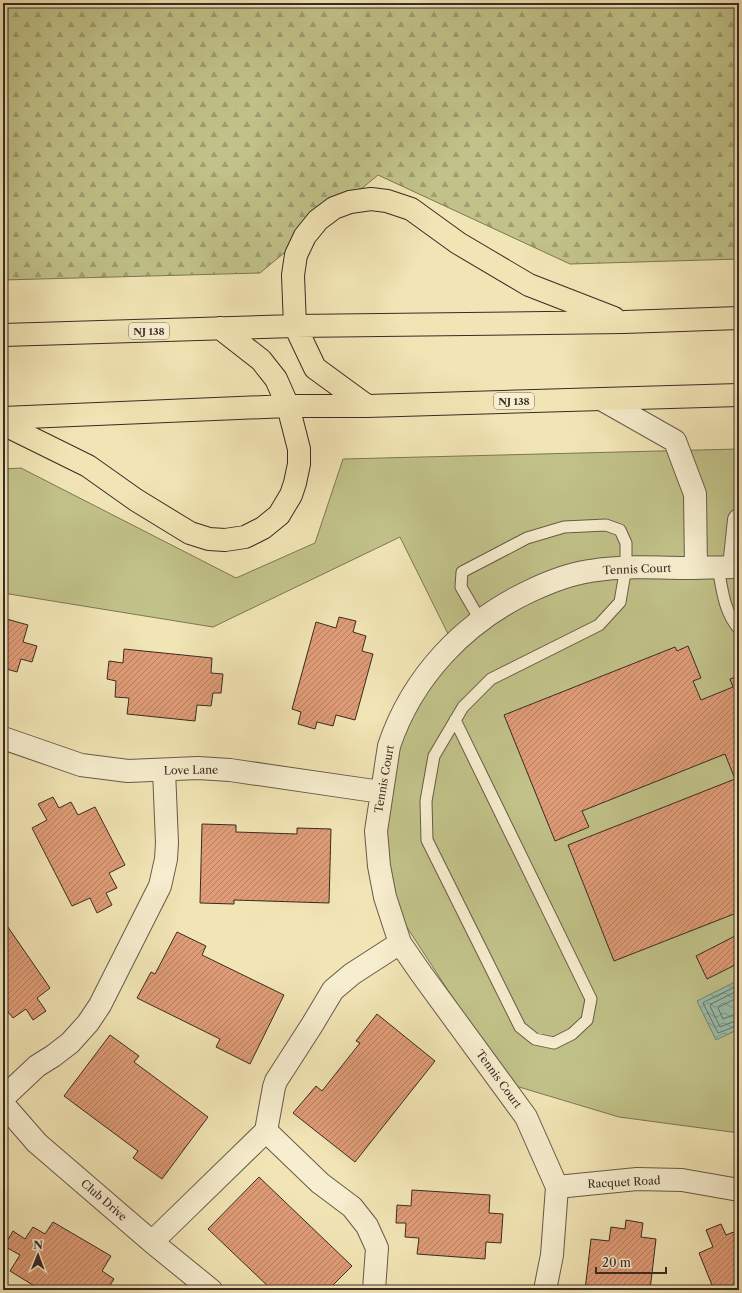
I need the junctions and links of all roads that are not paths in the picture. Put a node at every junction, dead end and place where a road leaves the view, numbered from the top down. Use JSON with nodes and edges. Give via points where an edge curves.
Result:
{"nodes":[{"id":1,"x":739,"y":318,"type":"edge"},
{"id":2,"x":624,"y":322,"type":"junction"},
{"id":3,"x":295,"y":326,"type":"junction"},
{"id":4,"x":220,"y":328,"type":"junction"},
{"id":5,"x":3,"y":335,"type":"edge"},
{"id":6,"x":739,"y":396,"type":"edge"},
{"id":7,"x":601,"y":399,"type":"junction"},
{"id":8,"x":288,"y":406,"type":"junction"},
{"id":9,"x":367,"y":406,"type":"junction"},
{"id":10,"x":3,"y":418,"type":"edge"},
{"id":11,"x":3,"y":424,"type":"edge"},
{"id":12,"x":739,"y":520,"type":"edge"},
{"id":13,"x":626,"y":567,"type":"junction"},
{"id":14,"x":730,"y":567,"type":"edge"},
{"id":15,"x":696,"y":568,"type":"junction"},
{"id":16,"x":480,"y":620,"type":"junction"},
{"id":17,"x":739,"y":629,"type":"edge"},
{"id":18,"x":455,"y":720,"type":"junction"},
{"id":19,"x":3,"y":738,"type":"edge"},
{"id":20,"x":164,"y":770,"type":"junction"},
{"id":21,"x":381,"y":792,"type":"junction"},
{"id":22,"x":400,"y":943,"type":"junction"},
{"id":23,"x":3,"y":1098,"type":"edge"},
{"id":24,"x":3,"y":1104,"type":"edge"},
{"id":25,"x":266,"y":1131,"type":"junction"},
{"id":26,"x":557,"y":1187,"type":"junction"},
{"id":27,"x":739,"y":1190,"type":"edge"},
{"id":28,"x":152,"y":1242,"type":"junction"},
{"id":29,"x":211,"y":1290,"type":"edge"},
{"id":30,"x":374,"y":1290,"type":"edge"},
{"id":31,"x":545,"y":1290,"type":"edge"}],
"edges":[{"from":1,"to":2,"type":"highway","number":"NJ 138"},
{"from":2,"to":3,"type":"highway","number":"NJ 138"},
{"from":2,"to":3,"type":"highway","via":[[529,285],[458,243],[411,209],[371,199],[350,202],[334,208],[318,220],[305,236],[296,255],[293,275]]},
{"from":3,"to":4,"type":"highway","number":"NJ 138"},
{"from":3,"to":9,"type":"highway","via":[[315,368]]},
{"from":4,"to":5,"type":"highway","number":"NJ 138"},
{"from":4,"to":8,"type":"highway","via":[[260,360],[276,379]]},
{"from":6,"to":7,"type":"highway","number":"NJ 138"},
{"from":7,"to":9,"type":"highway","number":"NJ 138"},
{"from":7,"to":15,"type":"street","via":[[675,441],[695,494]]},
{"from":8,"to":9,"type":"highway","number":"NJ 138"},
{"from":8,"to":10,"type":"highway","number":"NJ 138"},
{"from":8,"to":11,"type":"highway","via":[[299,448],[299,464],[291,495],[279,515],[263,528],[245,537],[225,540],[209,539],[190,533],[136,500],[88,466]]},
{"from":12,"to":14,"type":"street"},
{"from":13,"to":15,"type":"street","name":"Tennis Court"},
{"from":13,"to":16,"type":"street","name":"Tennis Court","via":[[564,577],[514,598]]},
{"from":13,"to":16,"type":"lane","via":[[626,542],[620,530],[606,525],[564,527],[527,538],[462,572],[461,587]]},
{"from":13,"to":18,"type":"lane","via":[[620,602],[599,625],[491,679],[463,707]]},
{"from":14,"to":15,"type":"street","name":"Tennis Court"},
{"from":14,"to":17,"type":"lane","via":[[725,603]]},
{"from":16,"to":21,"type":"street","name":"Tennis Court","via":[[438,659],[408,702],[392,735]]},
{"from":18,"to":18,"type":"lane","via":[[434,756],[426,801],[427,840],[520,1027],[535,1039],[554,1043],[572,1034],[588,1020],[590,999]]},
{"from":19,"to":20,"type":"street","name":"Love Lane","via":[[81,764],[128,771]]},
{"from":20,"to":21,"type":"street","name":"Love Lane","via":[[230,770]]},
{"from":20,"to":23,"type":"street","via":[[167,843],[160,886],[88,1023],[70,1043],[37,1066]]},
{"from":21,"to":22,"type":"street","name":"Tennis Court","via":[[376,831],[378,866],[384,897]]},
{"from":22,"to":25,"type":"street","via":[[352,974],[333,990],[276,1081]]},
{"from":22,"to":26,"type":"street","name":"Tennis Court","via":[[526,1117]]},
{"from":24,"to":28,"type":"street","name":"Club Drive","via":[[37,1143]]},
{"from":25,"to":28,"type":"street"},
{"from":25,"to":30,"type":"street","via":[[320,1183],[352,1207],[367,1226],[377,1248]]},
{"from":26,"to":27,"type":"street","name":"Racquet Road","via":[[637,1179],[682,1180]]},
{"from":26,"to":31,"type":"street","name":"Tennis Court","via":[[552,1255]]},
{"from":28,"to":29,"type":"street","name":"Club Drive"}]}
